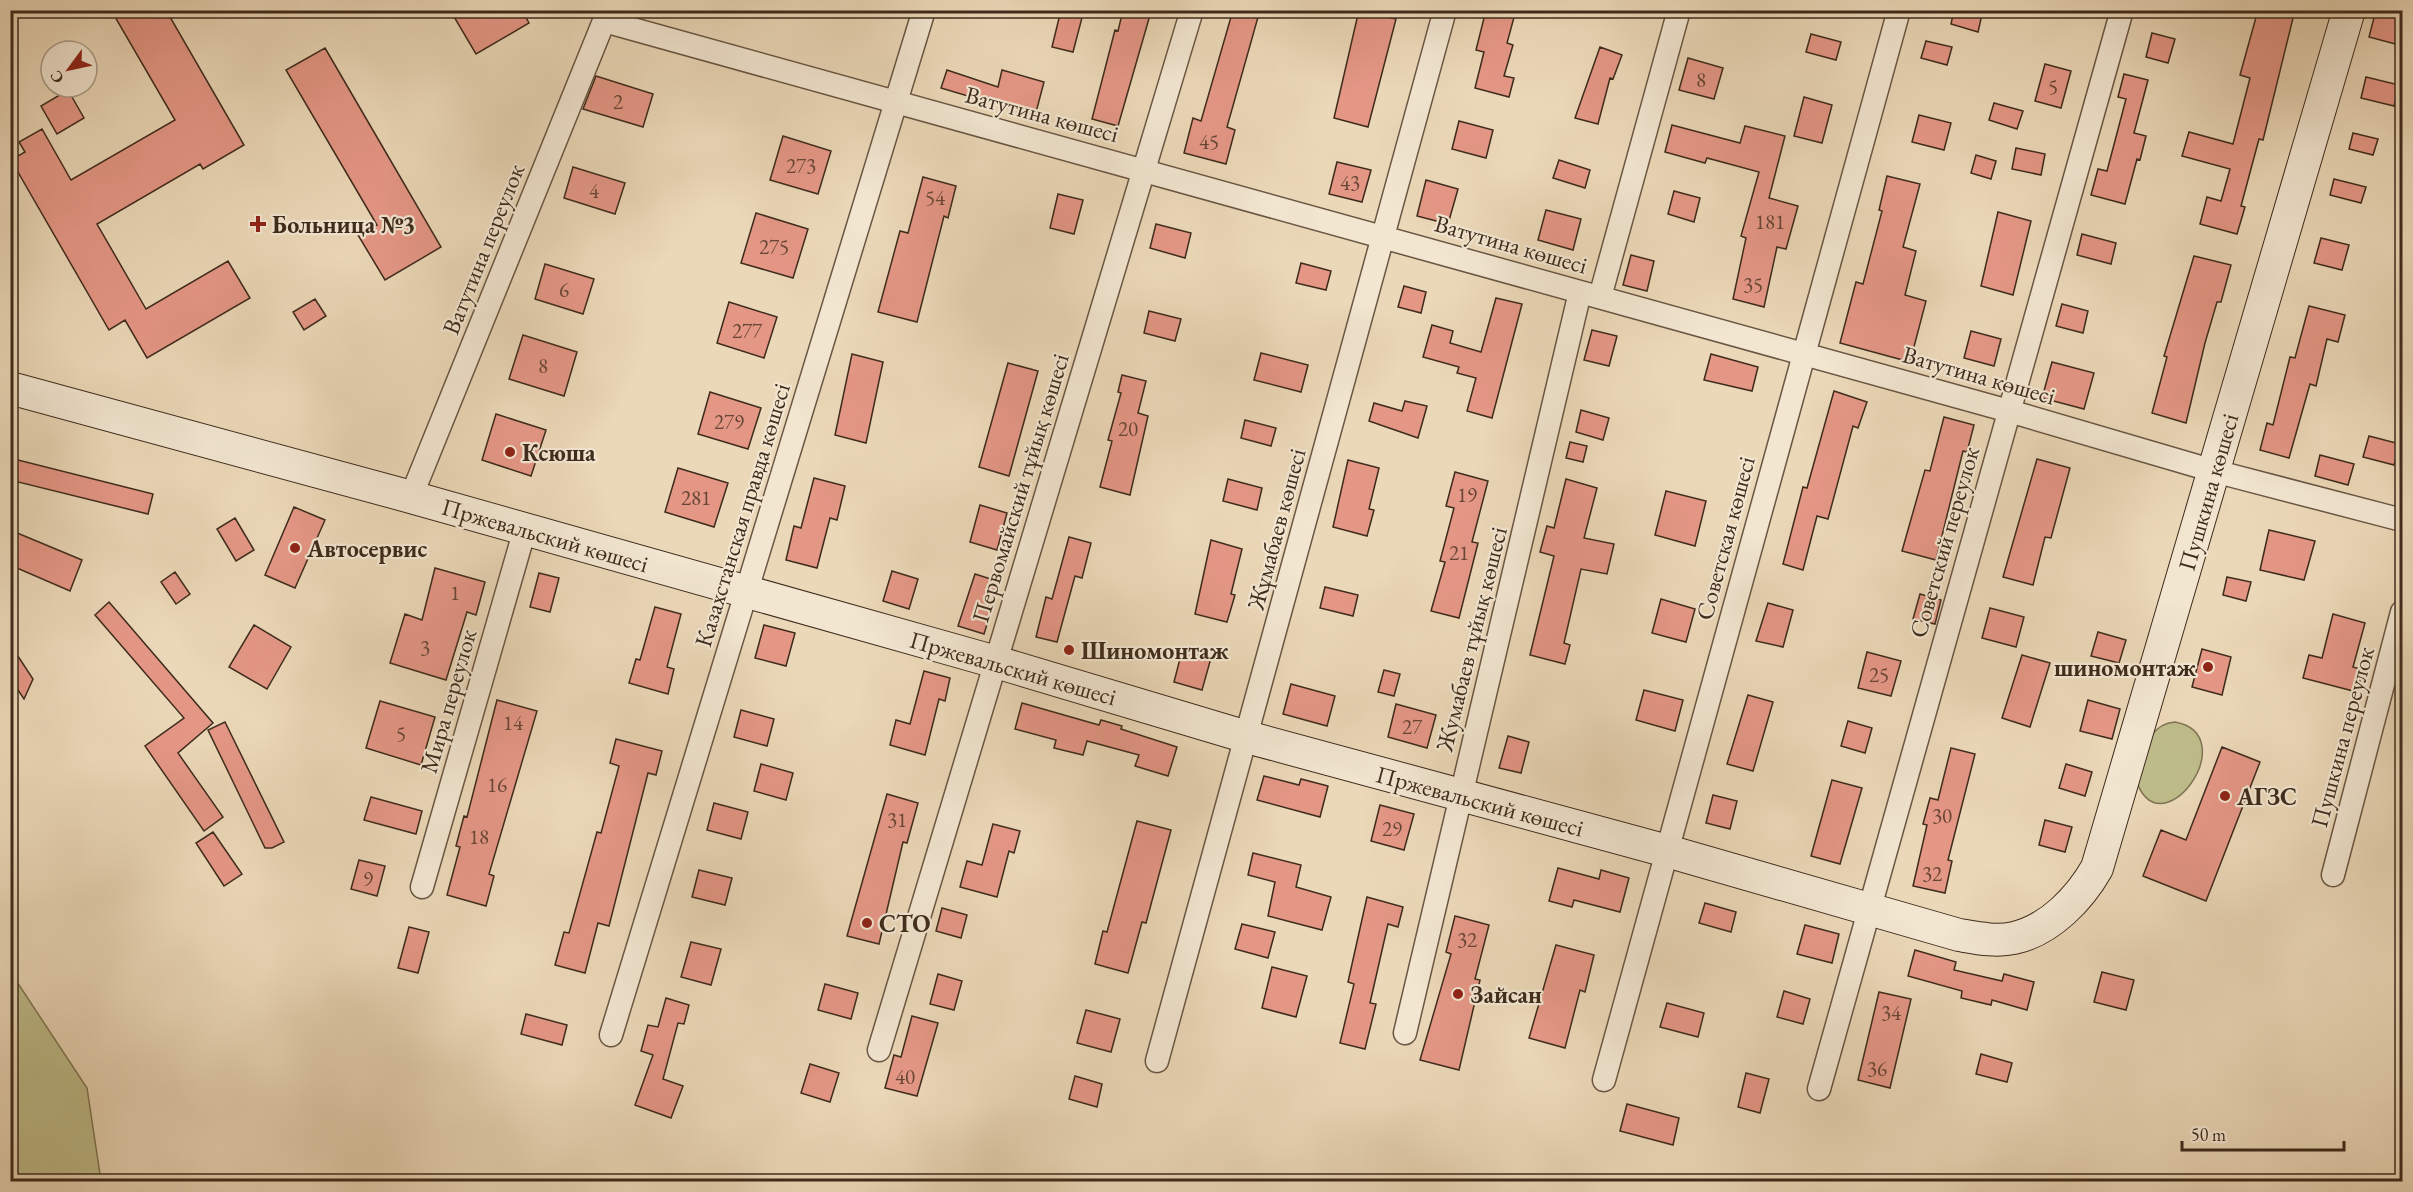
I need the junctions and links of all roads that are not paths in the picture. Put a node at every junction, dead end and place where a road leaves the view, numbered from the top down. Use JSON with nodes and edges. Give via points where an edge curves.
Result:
{"nodes":[{"id":1,"x":924,"y":10,"type":"edge"},
{"id":2,"x":1192,"y":10,"type":"edge"},
{"id":3,"x":1445,"y":10,"type":"edge"},
{"id":4,"x":1680,"y":10,"type":"edge"},
{"id":5,"x":1899,"y":10,"type":"edge"},
{"id":6,"x":2122,"y":10,"type":"edge"},
{"id":7,"x":2349,"y":10,"type":"edge"},
{"id":8,"x":604,"y":21,"type":"joint"},
{"id":9,"x":896,"y":102,"type":"junction"},
{"id":10,"x":1144,"y":170,"type":"junction"},
{"id":11,"x":1383,"y":237,"type":"junction"},
{"id":12,"x":1590,"y":294,"type":"junction"},
{"id":13,"x":1804,"y":354,"type":"junction"},
{"id":14,"x":10,"y":388,"type":"edge"},
{"id":15,"x":2009,"y":411,"type":"junction"},
{"id":16,"x":2214,"y":471,"type":"junction"},
{"id":17,"x":411,"y":497,"type":"junction"},
{"id":18,"x":2403,"y":520,"type":"edge"},
{"id":19,"x":525,"y":529,"type":"junction"},
{"id":20,"x":746,"y":591,"type":"junction"},
{"id":21,"x":2403,"y":612,"type":"edge"},
{"id":22,"x":996,"y":662,"type":"junction"},
{"id":23,"x":1247,"y":737,"type":"junction"},
{"id":24,"x":1461,"y":797,"type":"junction"},
{"id":25,"x":1667,"y":851,"type":"junction"},
{"id":26,"x":2333,"y":875,"type":"dead end"},
{"id":27,"x":422,"y":887,"type":"dead end"},
{"id":28,"x":1869,"y":909,"type":"junction"},
{"id":29,"x":2016,"y":938,"type":"joint"},
{"id":30,"x":1405,"y":1033,"type":"dead end"},
{"id":31,"x":611,"y":1035,"type":"dead end"},
{"id":32,"x":879,"y":1050,"type":"dead end"},
{"id":33,"x":1157,"y":1061,"type":"dead end"},
{"id":34,"x":1604,"y":1080,"type":"dead end"},
{"id":35,"x":1819,"y":1089,"type":"dead end"}],
"edges":[{"from":1,"to":9,"type":"street","name":"Казахстанская правда көшесі"},
{"from":2,"to":10,"type":"street","name":"Первомайский тұйық көшесі"},
{"from":3,"to":11,"type":"street","name":"Жұмабаев көшесі"},
{"from":4,"to":12,"type":"street","name":"Жумабаев тұйық көшесі"},
{"from":5,"to":13,"type":"street","name":"Советская көшесі"},
{"from":6,"to":15,"type":"street","name":"Советский переулок"},
{"from":7,"to":16,"type":"street","name":"Пушкина көшесі"},
{"from":8,"to":9,"type":"street","name":"Ватутина көшесі"},
{"from":8,"to":17,"type":"street","name":"Ватутина переулок"},
{"from":9,"to":10,"type":"street","name":"Ватутина көшесі"},
{"from":9,"to":20,"type":"street","name":"Казахстанская правда көшесі"},
{"from":10,"to":11,"type":"street","name":"Ватутина көшесі"},
{"from":10,"to":22,"type":"street","name":"Первомайский тұйық көшесі"},
{"from":11,"to":12,"type":"street","name":"Ватутина көшесі"},
{"from":11,"to":23,"type":"street","name":"Жұмабаев көшесі"},
{"from":12,"to":13,"type":"street","name":"Ватутина көшесі"},
{"from":12,"to":24,"type":"street","name":"Жумабаев тұйық көшесі"},
{"from":13,"to":15,"type":"street","name":"Ватутина көшесі"},
{"from":13,"to":25,"type":"street","name":"Советская көшесі"},
{"from":14,"to":17,"type":"street","name":"Пржевальский көшесі"},
{"from":15,"to":16,"type":"street","name":"Ватутина көшесі"},
{"from":15,"to":28,"type":"street","name":"Советский переулок"},
{"from":16,"to":18,"type":"street","name":"Ватутина көшесі"},
{"from":16,"to":29,"type":"street","name":"Пушкина көшесі","via":[[2097,868],[2059,914]]},
{"from":17,"to":19,"type":"street","name":"Пржевальский көшесі"},
{"from":19,"to":20,"type":"street","name":"Пржевальский көшесі"},
{"from":19,"to":27,"type":"street","name":"Мира переулок"},
{"from":20,"to":22,"type":"street","name":"Пржевальский көшесі"},
{"from":20,"to":31,"type":"street","name":"Казахстанская правда көшесі"},
{"from":21,"to":26,"type":"street","name":"Пушкина переулок"},
{"from":22,"to":23,"type":"street","name":"Пржевальский көшесі"},
{"from":22,"to":32,"type":"street","name":"Первомайский тұйық көшесі"},
{"from":23,"to":24,"type":"street","name":"Пржевальский көшесі"},
{"from":23,"to":33,"type":"street","name":"Жұмабаев көшесі"},
{"from":24,"to":25,"type":"street","name":"Пржевальский көшесі"},
{"from":24,"to":30,"type":"street","name":"Жумабаев тұйық көшесі"},
{"from":25,"to":28,"type":"street","name":"Пржевальский көшесі"},
{"from":25,"to":34,"type":"street","name":"Советская көшесі"},
{"from":28,"to":29,"type":"street","name":"Пржевальский көшесі","via":[[1959,935]]},
{"from":28,"to":35,"type":"street","name":"Советский переулок"}]}
